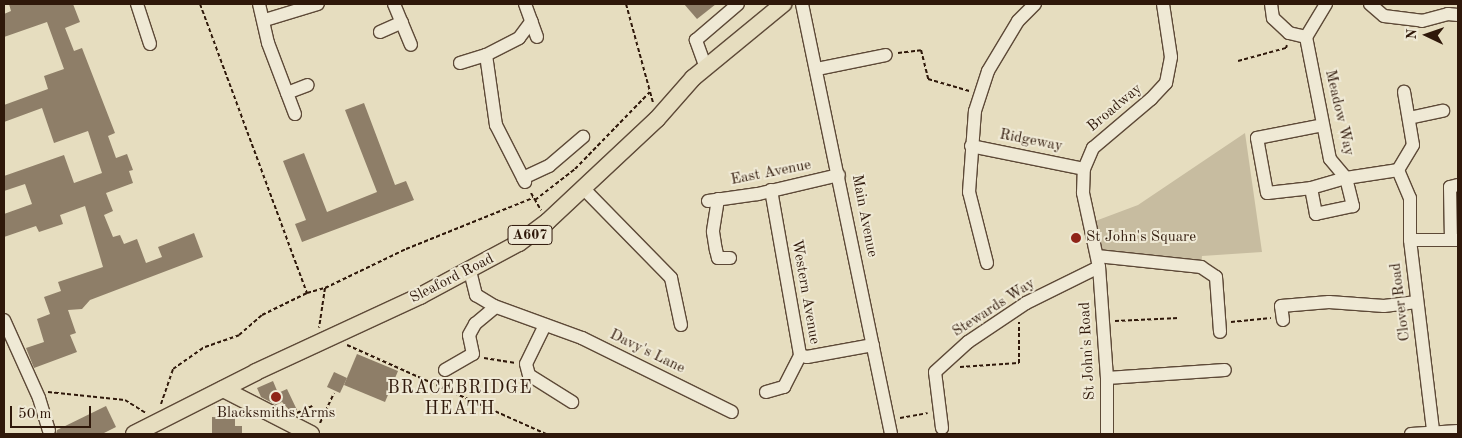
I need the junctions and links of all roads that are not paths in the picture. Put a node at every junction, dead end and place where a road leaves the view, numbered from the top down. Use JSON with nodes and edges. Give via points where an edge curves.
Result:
{"nodes":[{"id":1,"x":137,"y":4,"type":"edge"},
{"id":2,"x":260,"y":4,"type":"edge"},
{"id":3,"x":318,"y":4,"type":"edge"},
{"id":4,"x":394,"y":4,"type":"edge"},
{"id":5,"x":525,"y":4,"type":"edge"},
{"id":6,"x":738,"y":4,"type":"edge"},
{"id":7,"x":783,"y":4,"type":"edge"},
{"id":8,"x":802,"y":4,"type":"edge"},
{"id":9,"x":1035,"y":4,"type":"edge"},
{"id":10,"x":1163,"y":4,"type":"edge"},
{"id":11,"x":1271,"y":4,"type":"edge"},
{"id":12,"x":1326,"y":4,"type":"edge"},
{"id":13,"x":1370,"y":4,"type":"edge"},
{"id":14,"x":1458,"y":15,"type":"edge"},
{"id":15,"x":265,"y":20,"type":"junction"},
{"id":16,"x":402,"y":22,"type":"junction"},
{"id":17,"x":532,"y":22,"type":"junction"},
{"id":18,"x":380,"y":32,"type":"dead end"},
{"id":19,"x":537,"y":37,"type":"dead end"},
{"id":20,"x":1306,"y":37,"type":"junction"},
{"id":21,"x":150,"y":44,"type":"dead end"},
{"id":22,"x":411,"y":45,"type":"dead end"},
{"id":23,"x":486,"y":55,"type":"junction"},
{"id":24,"x":886,"y":55,"type":"road end"},
{"id":25,"x":460,"y":63,"type":"dead end"},
{"id":26,"x":706,"y":68,"type":"junction"},
{"id":27,"x":816,"y":70,"type":"junction"},
{"id":28,"x":308,"y":85,"type":"dead end"},
{"id":29,"x":1404,"y":92,"type":"dead end"},
{"id":30,"x":287,"y":93,"type":"junction"},
{"id":31,"x":1443,"y":111,"type":"dead end"},
{"id":32,"x":295,"y":114,"type":"dead end"},
{"id":33,"x":1409,"y":118,"type":"junction"},
{"id":34,"x":1323,"y":125,"type":"junction"},
{"id":35,"x":584,"y":137,"type":"dead end"},
{"id":36,"x":971,"y":146,"type":"junction"},
{"id":37,"x":1084,"y":168,"type":"junction"},
{"id":38,"x":1398,"y":170,"type":"junction"},
{"id":39,"x":839,"y":175,"type":"junction"},
{"id":40,"x":1346,"y":178,"type":"junction"},
{"id":41,"x":1458,"y":185,"type":"edge"},
{"id":42,"x":583,"y":188,"type":"junction"},
{"id":43,"x":1312,"y":188,"type":"junction"},
{"id":44,"x":771,"y":190,"type":"junction"},
{"id":45,"x":1410,"y":240,"type":"junction"},
{"id":46,"x":1455,"y":240,"type":"edge"},
{"id":47,"x":730,"y":258,"type":"dead end"},
{"id":48,"x":1098,"y":261,"type":"junction"},
{"id":49,"x":987,"y":263,"type":"dead end"},
{"id":50,"x":470,"y":271,"type":"junction"},
{"id":51,"x":1417,"y":302,"type":"junction"},
{"id":52,"x":495,"y":307,"type":"junction"},
{"id":53,"x":1283,"y":318,"type":"road end"},
{"id":54,"x":4,"y":320,"type":"edge"},
{"id":55,"x":544,"y":324,"type":"junction"},
{"id":56,"x":681,"y":326,"type":"dead end"},
{"id":57,"x":1219,"y":327,"type":"road end"},
{"id":58,"x":873,"y":345,"type":"junction"},
{"id":59,"x":800,"y":355,"type":"junction"},
{"id":60,"x":445,"y":370,"type":"dead end"},
{"id":61,"x":1225,"y":370,"type":"dead end"},
{"id":62,"x":1107,"y":378,"type":"junction"},
{"id":63,"x":224,"y":389,"type":"junction"},
{"id":64,"x":766,"y":392,"type":"dead end"},
{"id":65,"x":572,"y":402,"type":"dead end"},
{"id":66,"x":732,"y":412,"type":"dead end"},
{"id":67,"x":942,"y":428,"type":"dead end"},
{"id":68,"x":315,"y":430,"type":"edge"},
{"id":69,"x":49,"y":431,"type":"dead end"},
{"id":70,"x":1433,"y":431,"type":"junction"},
{"id":71,"x":1458,"y":431,"type":"edge"},
{"id":72,"x":134,"y":434,"type":"edge"},
{"id":73,"x":892,"y":434,"type":"edge"},
{"id":74,"x":1107,"y":434,"type":"edge"},
{"id":75,"x":1411,"y":434,"type":"edge"}],
"edges":[{"from":1,"to":21,"type":"street"},
{"from":2,"to":15,"type":"street"},
{"from":3,"to":15,"type":"street"},
{"from":4,"to":16,"type":"street"},
{"from":5,"to":17,"type":"street"},
{"from":6,"to":26,"type":"street","via":[[696,40]]},
{"from":7,"to":26,"type":"main road","name":"Sleaford Road","number":"A607"},
{"from":8,"to":27,"type":"street","name":"Main Avenue"},
{"from":9,"to":36,"type":"street","via":[[1018,21],[988,71]]},
{"from":10,"to":37,"type":"street","name":"Broadway","via":[[1171,57],[1166,83],[1151,100],[1092,148]]},
{"from":11,"to":20,"type":"street","via":[[1273,18],[1289,33]]},
{"from":12,"to":20,"type":"street"},
{"from":13,"to":14,"type":"street","via":[[1384,16],[1422,21],[1448,14]]},
{"from":15,"to":30,"type":"street","via":[[268,43]]},
{"from":16,"to":18,"type":"street"},
{"from":16,"to":22,"type":"street"},
{"from":17,"to":19,"type":"street"},
{"from":17,"to":23,"type":"street","via":[[519,38]]},
{"from":20,"to":34,"type":"street","name":"Meadow Way"},
{"from":23,"to":25,"type":"street"},
{"from":23,"to":35,"type":"street","via":[[496,125],[524,180],[549,166]]},
{"from":24,"to":27,"type":"street"},
{"from":26,"to":42,"type":"main road","name":"Sleaford Road","number":"A607"},
{"from":27,"to":39,"type":"street","name":"Main Avenue"},
{"from":28,"to":30,"type":"street"},
{"from":29,"to":33,"type":"street"},
{"from":30,"to":32,"type":"street"},
{"from":31,"to":33,"type":"street"},
{"from":33,"to":38,"type":"street","via":[[1413,145]]},
{"from":34,"to":40,"type":"street","name":"Meadow Way","via":[[1330,159]]},
{"from":34,"to":43,"type":"street","via":[[1257,138],[1267,193]]},
{"from":36,"to":37,"type":"street","name":"Ridgeway"},
{"from":36,"to":49,"type":"street","via":[[969,192]]},
{"from":37,"to":48,"type":"street","name":"Broadway","via":[[1083,193]]},
{"from":38,"to":40,"type":"street","name":"Meadow Way"},
{"from":38,"to":45,"type":"street","name":"Clover Road","via":[[1410,198]]},
{"from":39,"to":44,"type":"street","name":"East Avenue"},
{"from":39,"to":58,"type":"street","name":"Main Avenue"},
{"from":40,"to":43,"type":"street"},
{"from":40,"to":43,"type":"street","via":[[1353,206],[1316,214]]},
{"from":41,"to":46,"type":"street","via":[[1450,186]]},
{"from":42,"to":50,"type":"main road","name":"Sleaford Road","number":"A607","via":[[519,243]]},
{"from":42,"to":56,"type":"street","via":[[671,278]]},
{"from":44,"to":47,"type":"street","name":"East Avenue","via":[[713,200],[713,232],[718,258]]},
{"from":44,"to":59,"type":"street","name":"Western Avenue"},
{"from":45,"to":46,"type":"street"},
{"from":45,"to":51,"type":"street","name":"Clover Road"},
{"from":48,"to":57,"type":"street","via":[[1201,267],[1216,277]]},
{"from":48,"to":62,"type":"street","name":"St John's Road"},
{"from":48,"to":67,"type":"street","name":"Stewards Way","via":[[1019,307],[968,342],[935,372]]},
{"from":50,"to":52,"type":"street","name":"Davy's Lane","via":[[476,295]]},
{"from":50,"to":63,"type":"main road","name":"Sleaford Road","number":"A607"},
{"from":51,"to":53,"type":"street","via":[[1384,306],[1329,302],[1282,306]]},
{"from":51,"to":70,"type":"street","name":"Clover Road"},
{"from":52,"to":55,"type":"street","name":"Davy's Lane"},
{"from":52,"to":60,"type":"street","via":[[475,324],[469,335],[472,354]]},
{"from":54,"to":69,"type":"street"},
{"from":55,"to":65,"type":"street","via":[[528,361],[529,375]]},
{"from":55,"to":66,"type":"street","name":"Davy's Lane","via":[[582,338]]},
{"from":58,"to":59,"type":"street","name":"Western Avenue","via":[[807,357]]},
{"from":58,"to":73,"type":"street","name":"Main Avenue"},
{"from":59,"to":64,"type":"street","via":[[784,387]]},
{"from":61,"to":62,"type":"street"},
{"from":62,"to":74,"type":"street","name":"St John's Road"},
{"from":63,"to":68,"type":"main road"},
{"from":63,"to":72,"type":"main road","number":"A607"},
{"from":70,"to":71,"type":"street"},
{"from":70,"to":75,"type":"street"}]}
